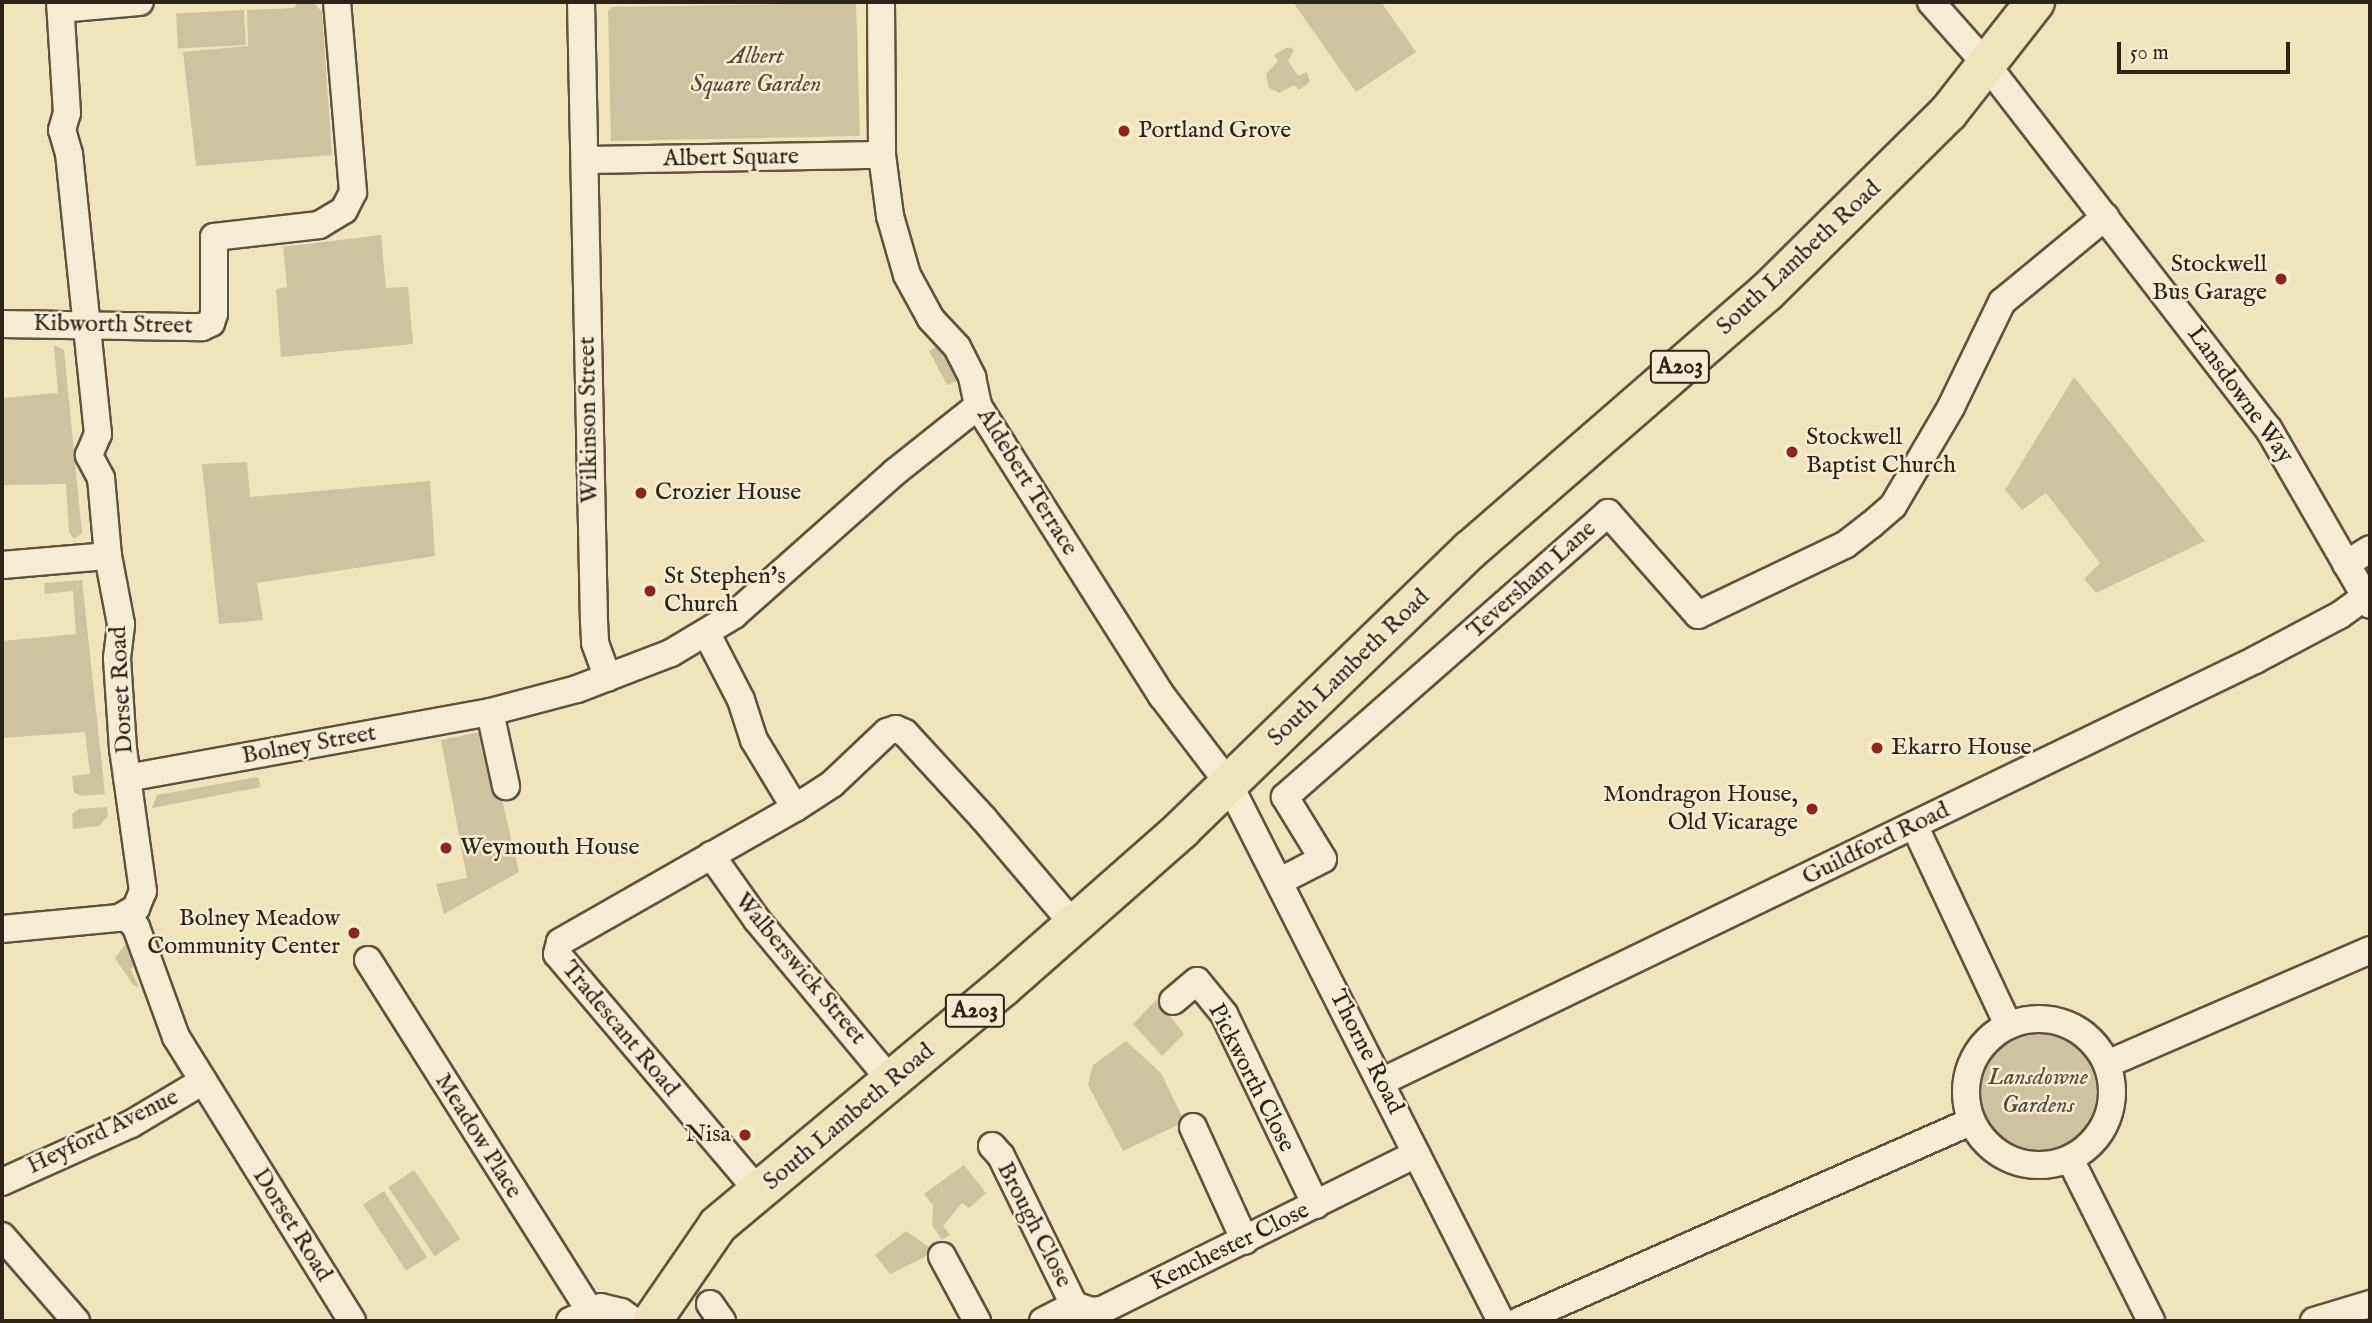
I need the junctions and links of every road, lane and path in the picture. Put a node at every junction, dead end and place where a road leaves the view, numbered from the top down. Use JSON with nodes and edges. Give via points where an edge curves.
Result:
{"nodes":[{"id":1,"x":139,"y":2,"type":"edge"},
{"id":2,"x":337,"y":2,"type":"edge"},
{"id":3,"x":581,"y":2,"type":"edge"},
{"id":4,"x":881,"y":2,"type":"edge"},
{"id":5,"x":1931,"y":2,"type":"edge"},
{"id":6,"x":2035,"y":2,"type":"edge"},
{"id":7,"x":61,"y":6,"type":"edge"},
{"id":8,"x":1987,"y":65,"type":"junction"},
{"id":9,"x":882,"y":155,"type":"junction"},
{"id":10,"x":587,"y":160,"type":"junction"},
{"id":11,"x":2105,"y":217,"type":"junction"},
{"id":12,"x":87,"y":323,"type":"junction"},
{"id":13,"x":2,"y":324,"type":"edge"},
{"id":14,"x":978,"y":406,"type":"junction"},
{"id":15,"x":2370,"y":548,"type":"edge"},
{"id":16,"x":108,"y":556,"type":"junction"},
{"id":17,"x":2346,"y":564,"type":"junction"},
{"id":18,"x":2,"y":565,"type":"edge"},
{"id":19,"x":2368,"y":601,"type":"edge"},
{"id":20,"x":707,"y":634,"type":"junction"},
{"id":21,"x":608,"y":678,"type":"junction"},
{"id":22,"x":490,"y":712,"type":"junction"},
{"id":23,"x":127,"y":778,"type":"junction"},
{"id":24,"x":1229,"y":784,"type":"junction"},
{"id":25,"x":506,"y":786,"type":"dead end"},
{"id":26,"x":795,"y":808,"type":"junction"},
{"id":27,"x":1915,"y":827,"type":"junction"},
{"id":28,"x":711,"y":855,"type":"junction"},
{"id":29,"x":1280,"y":881,"type":"junction"},
{"id":30,"x":126,"y":916,"type":"junction"},
{"id":31,"x":1074,"y":925,"type":"junction"},
{"id":32,"x":2,"y":929,"type":"edge"},
{"id":33,"x":2370,"y":950,"type":"edge"},
{"id":34,"x":368,"y":960,"type":"dead end"},
{"id":35,"x":1173,"y":1001,"type":"dead end"},
{"id":36,"x":2008,"y":1025,"type":"junction"},
{"id":37,"x":2107,"y":1064,"type":"junction"},
{"id":38,"x":203,"y":1081,"type":"junction"},
{"id":39,"x":892,"y":1082,"type":"junction"},
{"id":40,"x":1381,"y":1082,"type":"junction"},
{"id":41,"x":1971,"y":1122,"type":"junction"},
{"id":42,"x":1193,"y":1127,"type":"dead end"},
{"id":43,"x":992,"y":1146,"type":"dead end"},
{"id":44,"x":1416,"y":1154,"type":"junction"},
{"id":45,"x":2071,"y":1161,"type":"junction"},
{"id":46,"x":2,"y":1182,"type":"edge"},
{"id":47,"x":759,"y":1192,"type":"junction"},
{"id":48,"x":1316,"y":1205,"type":"junction"},
{"id":49,"x":2,"y":1236,"type":"edge"},
{"id":50,"x":1245,"y":1241,"type":"junction"},
{"id":51,"x":942,"y":1255,"type":"dead end"},
{"id":52,"x":2370,"y":1304,"type":"edge"},
{"id":53,"x":1074,"y":1305,"type":"junction"},
{"id":54,"x":580,"y":1316,"type":"edge"},
{"id":55,"x":76,"y":1321,"type":"edge"},
{"id":56,"x":352,"y":1321,"type":"edge"},
{"id":57,"x":634,"y":1321,"type":"edge"},
{"id":58,"x":652,"y":1321,"type":"edge"},
{"id":59,"x":977,"y":1321,"type":"edge"},
{"id":60,"x":1043,"y":1321,"type":"edge"},
{"id":61,"x":1501,"y":1321,"type":"edge"},
{"id":62,"x":1519,"y":1321,"type":"edge"},
{"id":63,"x":2151,"y":1321,"type":"edge"},
{"id":64,"x":2314,"y":1321,"type":"edge"}],
"edges":[{"from":1,"to":7,"type":"street"},
{"from":2,"to":12,"type":"street","name":"Kibworth Street","via":[[353,192],[344,210],[319,225],[214,237],[214,314],[211,323],[202,327]]},
{"from":3,"to":10,"type":"street"},
{"from":4,"to":9,"type":"street"},
{"from":5,"to":8,"type":"street","name":"Lansdowne Way"},
{"from":6,"to":8,"type":"highway","name":"South Lambeth Road","number":"A203"},
{"from":7,"to":12,"type":"street","name":"Dorset Road","via":[[67,113],[62,130],[69,154]]},
{"from":8,"to":11,"type":"street","name":"Lansdowne Way"},
{"from":8,"to":24,"type":"highway","name":"South Lambeth Road","number":"A203","via":[[1948,113],[1767,292],[1470,550]]},
{"from":9,"to":10,"type":"street","name":"Albert Square"},
{"from":9,"to":14,"type":"street","name":"Aldebert Terrace","via":[[890,216],[907,275],[931,319],[957,347],[972,377]]},
{"from":10,"to":21,"type":"street","name":"Wilkinson Street","via":[[594,621]]},
{"from":11,"to":17,"type":"street","name":"Lansdowne Way","via":[[2268,428]]},
{"from":11,"to":29,"type":"street","name":"Teversham Lane","via":[[2002,302],[1951,407],[1893,506],[1871,525],[1845,545],[1698,615],[1608,513],[1285,797],[1322,859]]},
{"from":12,"to":13,"type":"street","name":"Kibworth Street"},
{"from":12,"to":16,"type":"street","name":"Dorset Road","via":[[98,434],[89,455],[90,465],[101,478]]},
{"from":14,"to":20,"type":"street","name":"Bolney Street"},
{"from":14,"to":24,"type":"street","name":"Aldebert Terrace","via":[[1152,680]]},
{"from":15,"to":17,"type":"street"},
{"from":16,"to":18,"type":"street"},
{"from":16,"to":23,"type":"street","name":"Dorset Road","via":[[121,624],[117,658]]},
{"from":17,"to":19,"type":"street","name":"Lansdowne Way"},
{"from":19,"to":27,"type":"street","name":"Guildford Road","via":[[2010,775]]},
{"from":20,"to":21,"type":"street","name":"Bolney Street"},
{"from":20,"to":26,"type":"street","via":[[741,700],[754,740]]},
{"from":21,"to":22,"type":"street","name":"Bolney Street"},
{"from":22,"to":23,"type":"street","name":"Bolney Street"},
{"from":22,"to":25,"type":"street"},
{"from":23,"to":30,"type":"street","name":"Dorset Road","via":[[143,891],[136,908]]},
{"from":24,"to":29,"type":"street","name":"Thorne Road"},
{"from":24,"to":31,"type":"highway","name":"South Lambeth Road","number":"A203"},
{"from":26,"to":28,"type":"street","name":"Tradescant Road"},
{"from":26,"to":31,"type":"street","name":"Tradescant Road","via":[[832,784],[887,732],[896,729],[905,733],[984,819]]},
{"from":27,"to":36,"type":"street"},
{"from":27,"to":40,"type":"street","name":"Guildford Road"},
{"from":28,"to":39,"type":"street","name":"Walberswick Street","via":[[757,919]]},
{"from":28,"to":47,"type":"street","name":"Tradescant Road","via":[[556,947],[557,954]]},
{"from":29,"to":40,"type":"street","name":"Thorne Road"},
{"from":30,"to":32,"type":"street"},
{"from":30,"to":38,"type":"street","name":"Dorset Road","via":[[136,927],[170,1025]]},
{"from":31,"to":39,"type":"highway","name":"South Lambeth Road","number":"A203"},
{"from":33,"to":37,"type":"street"},
{"from":34,"to":54,"type":"street","name":"Meadow Place"},
{"from":35,"to":48,"type":"street","name":"Pickworth Close","via":[[1197,981],[1224,1014]]},
{"from":36,"to":37,"type":"street","via":[[2039,1017],[2064,1022],[2087,1036]]},
{"from":36,"to":41,"type":"street","via":[[1977,1052],[1967,1086]]},
{"from":37,"to":45,"type":"street","via":[[2110,1104],[2101,1128]]},
{"from":38,"to":46,"type":"street","name":"Heyford Avenue","via":[[131,1124]]},
{"from":38,"to":56,"type":"street","name":"Dorset Road"},
{"from":39,"to":47,"type":"highway","name":"South Lambeth Road","number":"A203"},
{"from":40,"to":44,"type":"street","name":"Thorne Road"},
{"from":41,"to":45,"type":"street","via":[[1994,1149],[2017,1162],[2051,1166]]},
{"from":41,"to":62,"type":"street"},
{"from":42,"to":50,"type":"street"},
{"from":43,"to":53,"type":"street","name":"Brough Close"},
{"from":44,"to":48,"type":"street","name":"Kenchester Close"},
{"from":44,"to":61,"type":"street","name":"Thorne Road"},
{"from":45,"to":63,"type":"street"},
{"from":47,"to":58,"type":"highway","name":"South Lambeth Road","number":"A203","via":[[718,1225]]},
{"from":48,"to":50,"type":"street","name":"Kenchester Close"},
{"from":49,"to":55,"type":"street"},
{"from":50,"to":53,"type":"street","name":"Kenchester Close","via":[[1102,1310]]},
{"from":51,"to":59,"type":"street"},
{"from":52,"to":64,"type":"street"},
{"from":53,"to":60,"type":"street"},
{"from":54,"to":57,"type":"street","via":[[609,1308]]}]}
